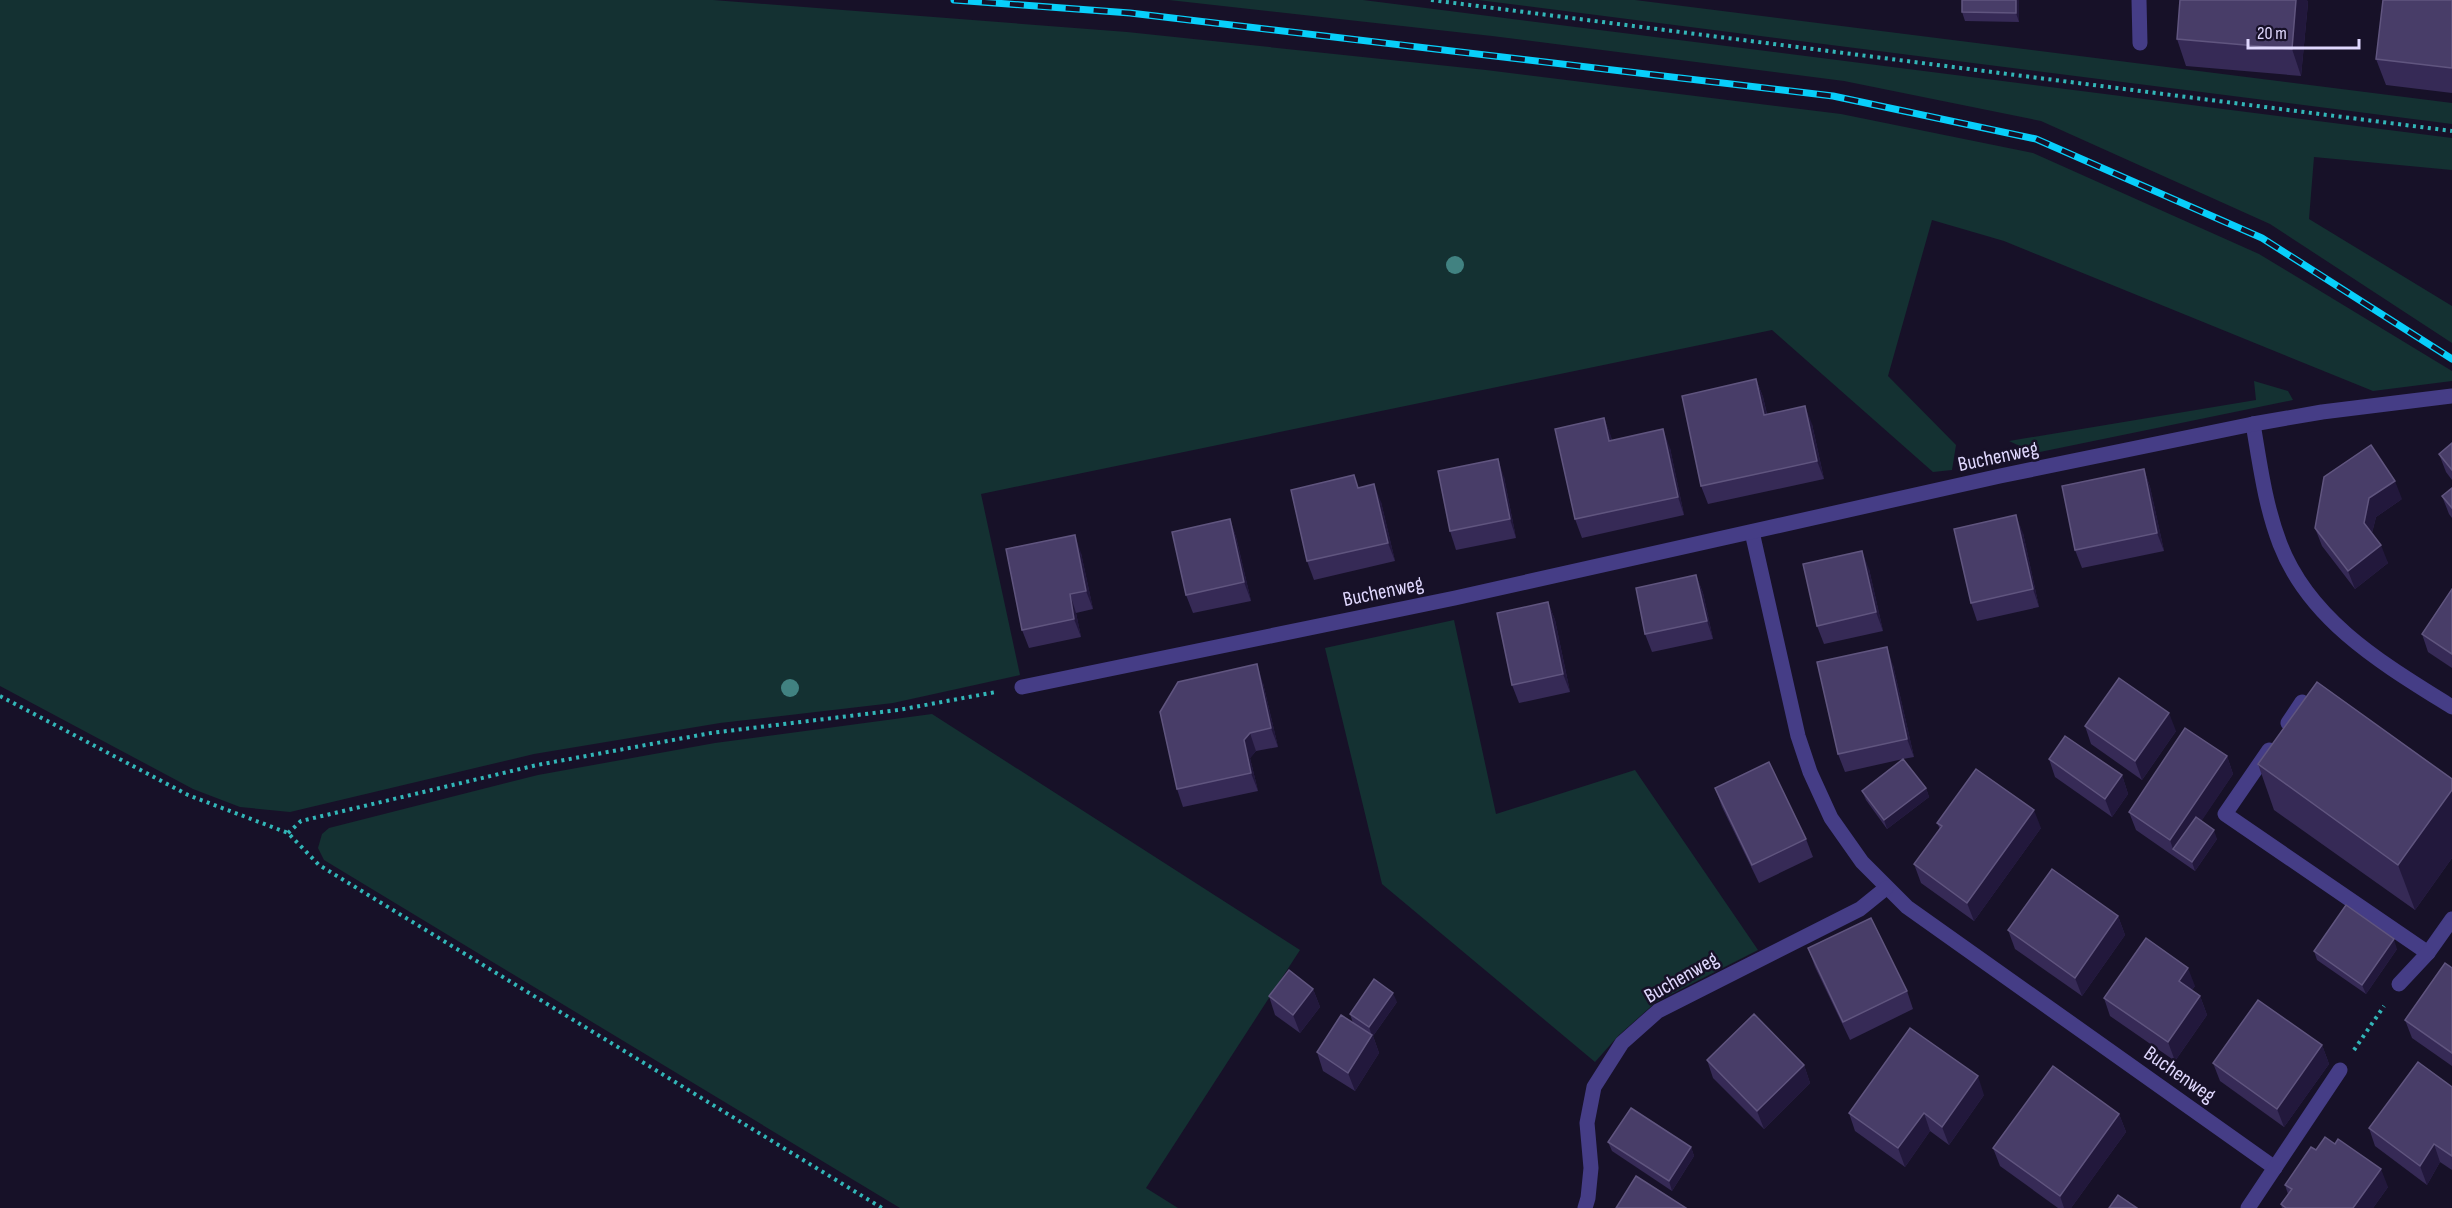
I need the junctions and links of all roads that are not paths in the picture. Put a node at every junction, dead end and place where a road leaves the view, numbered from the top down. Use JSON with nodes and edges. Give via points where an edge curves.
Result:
{"nodes":[{"id":1,"x":2139,"y":0,"type":"edge"},
{"id":2,"x":2140,"y":43,"type":"dead end"},
{"id":3,"x":2452,"y":396,"type":"edge"},
{"id":4,"x":2253,"y":424,"type":"junction"},
{"id":5,"x":1752,"y":532,"type":"junction"},
{"id":6,"x":1022,"y":687,"type":"road end"},
{"id":7,"x":2302,"y":702,"type":"edge"},
{"id":8,"x":2452,"y":707,"type":"edge"},
{"id":9,"x":1886,"y":888,"type":"junction"},
{"id":10,"x":2452,"y":919,"type":"edge"},
{"id":11,"x":2428,"y":953,"type":"junction"},
{"id":12,"x":2399,"y":984,"type":"road end"},
{"id":13,"x":2340,"y":1070,"type":"road end"},
{"id":14,"x":2275,"y":1168,"type":"junction"},
{"id":15,"x":1585,"y":1208,"type":"edge"},
{"id":16,"x":2248,"y":1208,"type":"edge"}],
"edges":[{"from":1,"to":2,"type":"street"},
{"from":3,"to":4,"type":"street","name":"Buchenweg"},
{"from":4,"to":5,"type":"street","name":"Buchenweg"},
{"from":4,"to":8,"type":"street","via":[[2265,496],[2277,535],[2303,588],[2336,626],[2370,656]]},
{"from":5,"to":6,"type":"street","name":"Buchenweg"},
{"from":5,"to":9,"type":"street","name":"Buchenweg","via":[[1798,736],[1810,772],[1831,818]]},
{"from":7,"to":11,"type":"street","via":[[2225,814]]},
{"from":9,"to":14,"type":"street","name":"Buchenweg","via":[[1907,907]]},
{"from":9,"to":15,"type":"street","name":"Buchenweg","via":[[1860,909],[1658,1011],[1622,1043],[1594,1087],[1587,1123],[1591,1168]]},
{"from":10,"to":11,"type":"street"},
{"from":11,"to":12,"type":"street"},
{"from":13,"to":14,"type":"street"},
{"from":14,"to":16,"type":"street"}]}
